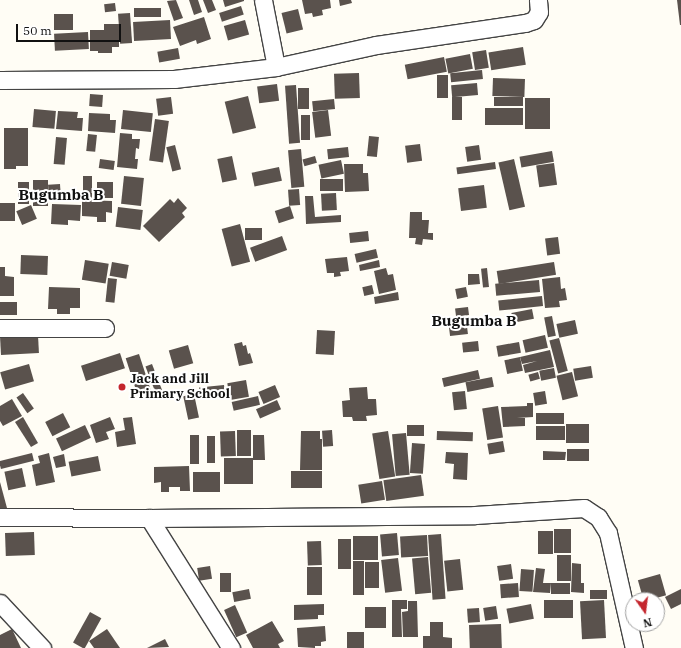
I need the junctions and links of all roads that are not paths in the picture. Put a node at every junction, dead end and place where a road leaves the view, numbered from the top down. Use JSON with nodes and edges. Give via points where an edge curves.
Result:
{"nodes":[{"id":1,"x":264,"y":0,"type":"edge"},
{"id":2,"x":538,"y":0,"type":"edge"},
{"id":3,"x":276,"y":67,"type":"junction"},
{"id":4,"x":0,"y":80,"type":"edge"},
{"id":5,"x":0,"y":328,"type":"edge"},
{"id":6,"x":104,"y":328,"type":"dead end"},
{"id":7,"x":0,"y":517,"type":"edge"},
{"id":8,"x":149,"y":518,"type":"junction"},
{"id":9,"x":0,"y":603,"type":"edge"},
{"id":10,"x":42,"y":648,"type":"edge"},
{"id":11,"x":231,"y":648,"type":"edge"},
{"id":12,"x":634,"y":648,"type":"edge"}],
"edges":[{"from":1,"to":3,"type":"street"},
{"from":2,"to":3,"type":"street","via":[[539,12],[534,20],[524,23],[376,45]]},
{"from":3,"to":4,"type":"street","via":[[174,79]]},
{"from":5,"to":6,"type":"street"},
{"from":7,"to":8,"type":"street"},
{"from":8,"to":11,"type":"street"},
{"from":8,"to":12,"type":"street","via":[[475,515],[584,508],[598,517],[608,533]]},
{"from":9,"to":10,"type":"street"}]}
